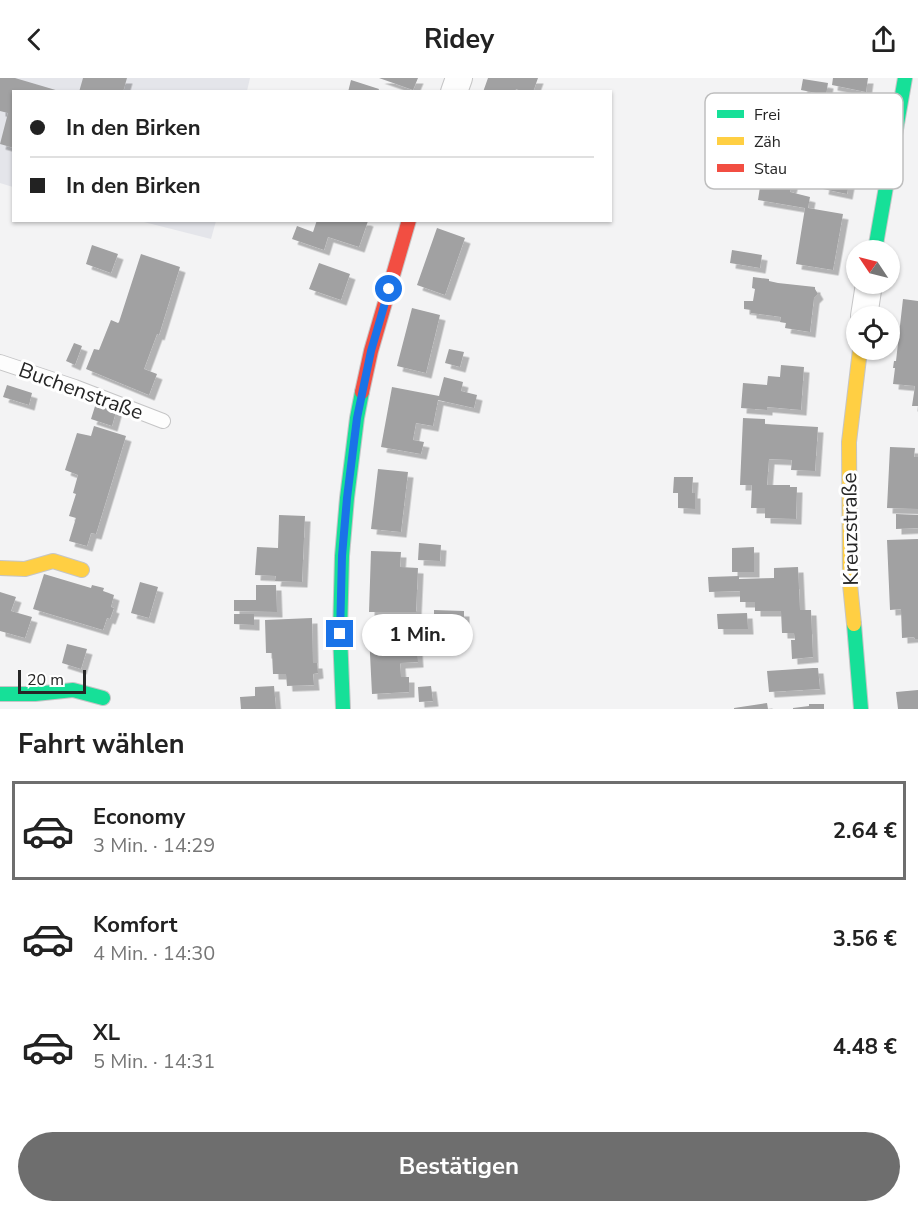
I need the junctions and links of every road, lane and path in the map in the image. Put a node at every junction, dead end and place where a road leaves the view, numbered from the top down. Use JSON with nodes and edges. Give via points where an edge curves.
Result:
{"nodes":[{"id":1,"x":905,"y":78,"type":"edge"},
{"id":2,"x":902,"y":93,"type":"edge"},
{"id":3,"x":886,"y":189,"type":"edge"},
{"id":4,"x":408,"y":222,"type":"edge"},
{"id":5,"x":877,"y":240,"type":"edge"},
{"id":6,"x":859,"y":360,"type":"edge"},
{"id":7,"x":0,"y":362,"type":"edge"},
{"id":8,"x":163,"y":421,"type":"dead end"},
{"id":9,"x":0,"y":568,"type":"edge"},
{"id":10,"x":82,"y":570,"type":"dead end"},
{"id":11,"x":0,"y":694,"type":"edge"},
{"id":12,"x":103,"y":698,"type":"dead end"},
{"id":13,"x":344,"y":709,"type":"edge"},
{"id":14,"x":861,"y":709,"type":"edge"}],
"edges":[{"from":1,"to":2,"type":"street"},
{"from":3,"to":5,"type":"street"},
{"from":4,"to":13,"type":"street","via":[[371,351],[357,418],[342,556],[340,634]]},
{"from":6,"to":14,"type":"street","name":"Kreuzstraße","via":[[849,442],[849,560]]},
{"from":7,"to":8,"type":"lane","name":"Buchenstraße"},
{"from":9,"to":10,"type":"street","via":[[25,569],[53,561]]},
{"from":11,"to":12,"type":"street","via":[[73,690]]}]}
